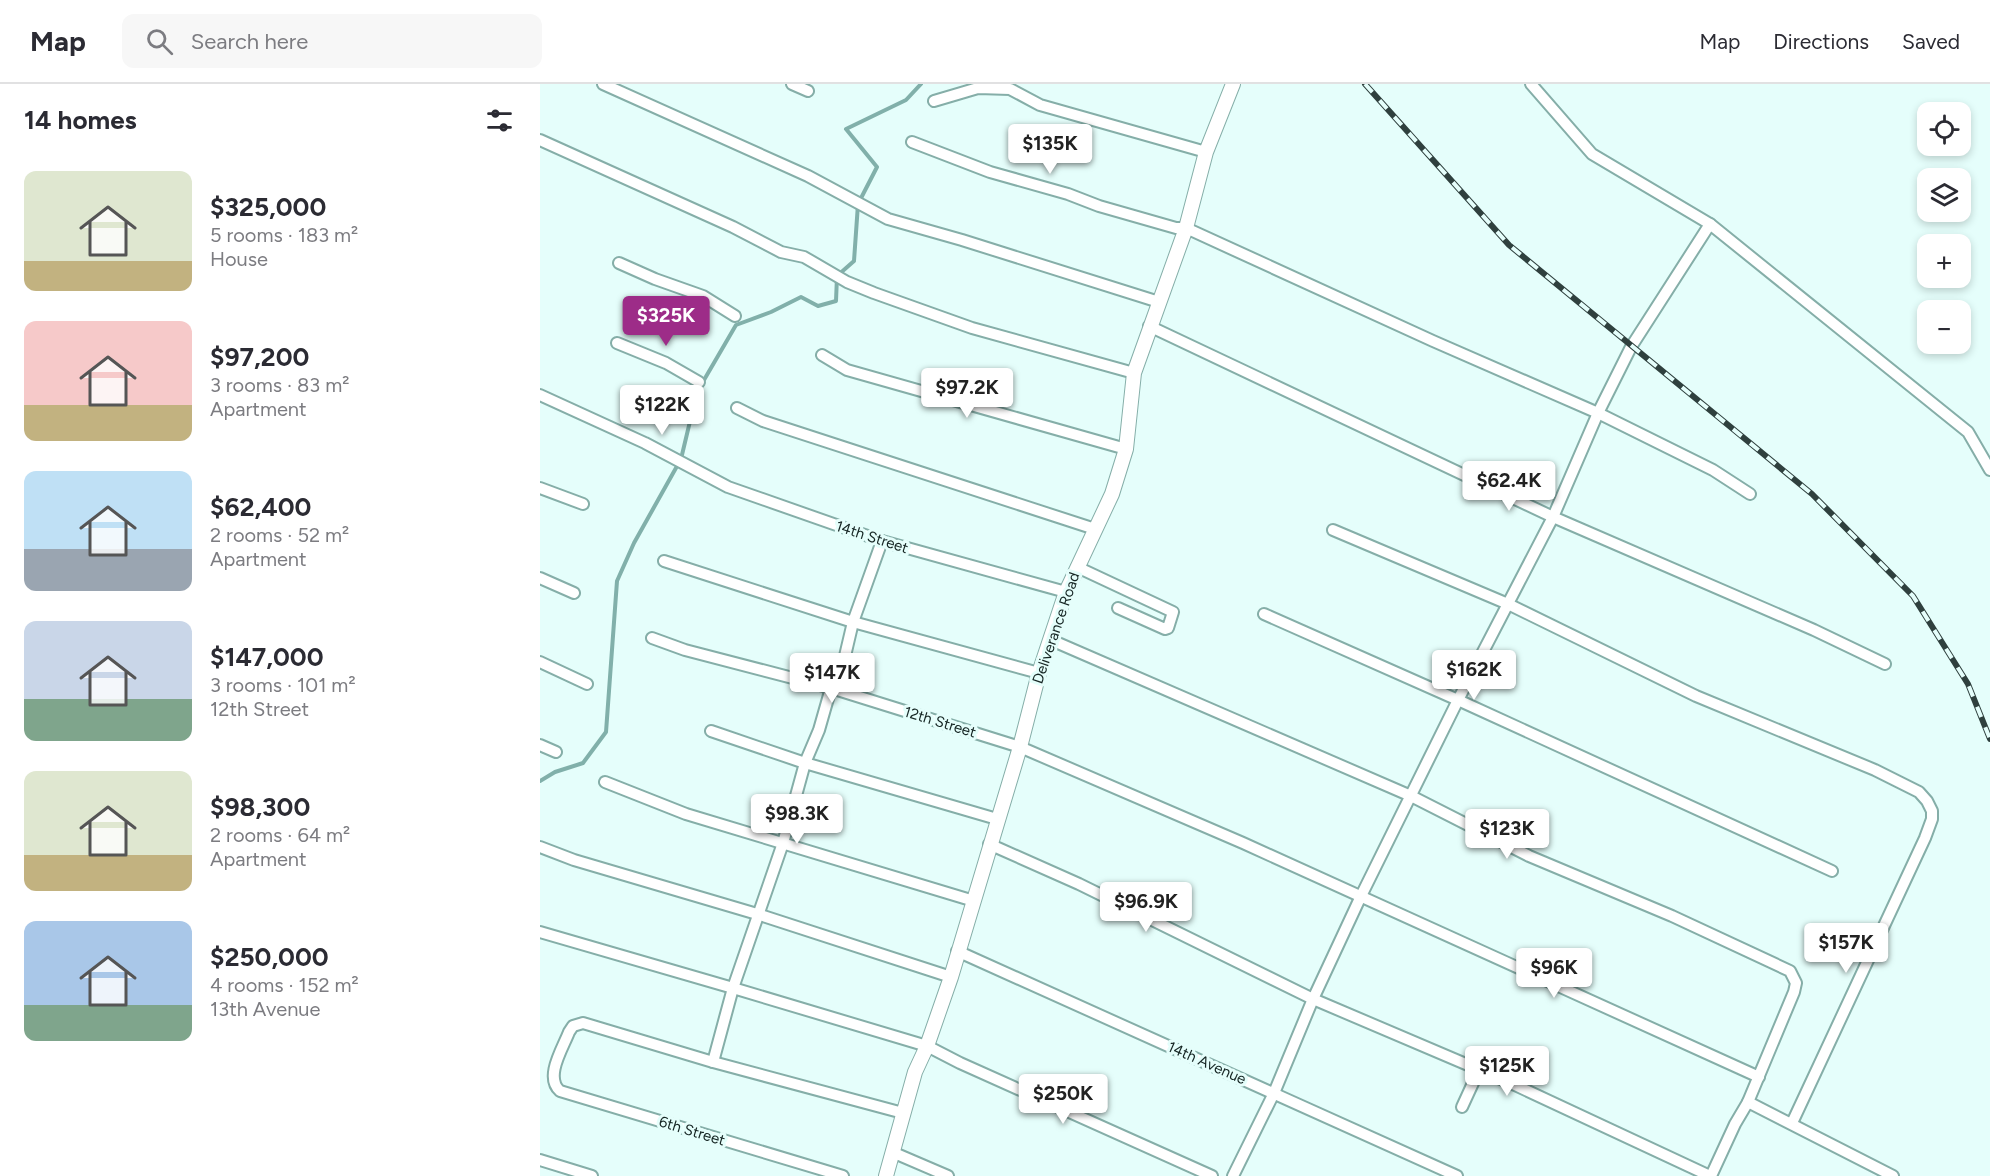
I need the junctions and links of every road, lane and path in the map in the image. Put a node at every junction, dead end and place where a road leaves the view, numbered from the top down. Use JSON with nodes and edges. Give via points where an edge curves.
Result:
{"nodes":[{"id":1,"x":603,"y":84,"type":"edge"},
{"id":2,"x":792,"y":84,"type":"edge"},
{"id":3,"x":1233,"y":84,"type":"edge"},
{"id":4,"x":1531,"y":84,"type":"edge"},
{"id":5,"x":808,"y":91,"type":"dead end"},
{"id":6,"x":934,"y":100,"type":"dead end"},
{"id":7,"x":540,"y":140,"type":"edge"},
{"id":8,"x":912,"y":142,"type":"dead end"},
{"id":9,"x":1206,"y":152,"type":"junction"},
{"id":10,"x":1710,"y":224,"type":"junction"},
{"id":11,"x":1186,"y":228,"type":"junction"},
{"id":12,"x":619,"y":263,"type":"dead end"},
{"id":13,"x":1159,"y":302,"type":"junction"},
{"id":14,"x":735,"y":316,"type":"dead end"},
{"id":15,"x":1149,"y":326,"type":"junction"},
{"id":16,"x":617,"y":343,"type":"dead end"},
{"id":17,"x":822,"y":355,"type":"dead end"},
{"id":18,"x":1134,"y":373,"type":"junction"},
{"id":19,"x":699,"y":382,"type":"dead end"},
{"id":20,"x":540,"y":395,"type":"edge"},
{"id":21,"x":737,"y":408,"type":"dead end"},
{"id":22,"x":1598,"y":413,"type":"junction"},
{"id":23,"x":1126,"y":449,"type":"junction"},
{"id":24,"x":1990,"y":470,"type":"edge"},
{"id":25,"x":540,"y":488,"type":"edge"},
{"id":26,"x":1750,"y":494,"type":"dead end"},
{"id":27,"x":583,"y":504,"type":"dead end"},
{"id":28,"x":1553,"y":517,"type":"junction"},
{"id":29,"x":1095,"y":529,"type":"junction"},
{"id":30,"x":1333,"y":530,"type":"dead end"},
{"id":31,"x":882,"y":541,"type":"junction"},
{"id":32,"x":664,"y":561,"type":"dead end"},
{"id":33,"x":1077,"y":567,"type":"junction"},
{"id":34,"x":540,"y":578,"type":"edge"},
{"id":35,"x":1066,"y":592,"type":"junction"},
{"id":36,"x":574,"y":593,"type":"dead end"},
{"id":37,"x":1508,"y":604,"type":"junction"},
{"id":38,"x":1118,"y":608,"type":"dead end"},
{"id":39,"x":1264,"y":615,"type":"dead end"},
{"id":40,"x":853,"y":622,"type":"junction"},
{"id":41,"x":652,"y":638,"type":"dead end"},
{"id":42,"x":1051,"y":640,"type":"junction"},
{"id":43,"x":540,"y":662,"type":"edge"},
{"id":44,"x":1885,"y":664,"type":"dead end"},
{"id":45,"x":1039,"y":673,"type":"junction"},
{"id":46,"x":586,"y":684,"type":"dead end"},
{"id":47,"x":831,"y":688,"type":"junction"},
{"id":48,"x":1458,"y":700,"type":"junction"},
{"id":49,"x":711,"y":731,"type":"dead end"},
{"id":50,"x":540,"y":745,"type":"edge"},
{"id":51,"x":1020,"y":747,"type":"junction"},
{"id":52,"x":556,"y":752,"type":"dead end"},
{"id":53,"x":805,"y":763,"type":"junction"},
{"id":54,"x":605,"y":782,"type":"dead end"},
{"id":55,"x":1411,"y":796,"type":"junction"},
{"id":56,"x":998,"y":819,"type":"junction"},
{"id":57,"x":783,"y":843,"type":"junction"},
{"id":58,"x":989,"y":844,"type":"junction"},
{"id":59,"x":540,"y":847,"type":"edge"},
{"id":60,"x":1832,"y":871,"type":"dead end"},
{"id":61,"x":1361,"y":896,"type":"junction"},
{"id":62,"x":974,"y":901,"type":"junction"},
{"id":63,"x":757,"y":914,"type":"junction"},
{"id":64,"x":540,"y":932,"type":"edge"},
{"id":65,"x":957,"y":951,"type":"junction"},
{"id":66,"x":951,"y":977,"type":"junction"},
{"id":67,"x":733,"y":988,"type":"junction"},
{"id":68,"x":1313,"y":999,"type":"junction"},
{"id":69,"x":927,"y":1046,"type":"junction"},
{"id":70,"x":713,"y":1062,"type":"junction"},
{"id":71,"x":1479,"y":1070,"type":"junction"},
{"id":72,"x":1759,"y":1077,"type":"junction"},
{"id":73,"x":1274,"y":1093,"type":"junction"},
{"id":74,"x":1748,"y":1102,"type":"junction"},
{"id":75,"x":1462,"y":1107,"type":"dead end"},
{"id":76,"x":903,"y":1113,"type":"junction"},
{"id":77,"x":1792,"y":1123,"type":"junction"},
{"id":78,"x":891,"y":1152,"type":"junction"},
{"id":79,"x":540,"y":1160,"type":"edge"},
{"id":80,"x":592,"y":1176,"type":"edge"},
{"id":81,"x":843,"y":1176,"type":"edge"},
{"id":82,"x":886,"y":1176,"type":"edge"},
{"id":83,"x":948,"y":1176,"type":"edge"},
{"id":84,"x":1212,"y":1176,"type":"edge"},
{"id":85,"x":1233,"y":1176,"type":"edge"},
{"id":86,"x":1457,"y":1176,"type":"edge"},
{"id":87,"x":1711,"y":1176,"type":"edge"},
{"id":88,"x":1893,"y":1176,"type":"edge"}],
"edges":[{"from":1,"to":13,"type":"street","via":[[808,176],[888,219]]},
{"from":2,"to":5,"type":"street"},
{"from":3,"to":9,"type":"street","name":"Deliverance Road"},
{"from":4,"to":10,"type":"street","via":[[1592,154]]},
{"from":6,"to":9,"type":"street","via":[[978,88],[1010,89],[1040,105]]},
{"from":7,"to":18,"type":"street","via":[[781,252],[804,257],[874,293],[972,328]]},
{"from":8,"to":11,"type":"street","via":[[990,172]]},
{"from":9,"to":11,"type":"street","name":"Deliverance Road"},
{"from":10,"to":22,"type":"street","via":[[1631,346]]},
{"from":10,"to":24,"type":"street","via":[[1968,432]]},
{"from":11,"to":13,"type":"street","name":"Deliverance Road"},
{"from":11,"to":22,"type":"street"},
{"from":12,"to":14,"type":"street","via":[[703,296]]},
{"from":13,"to":15,"type":"street","name":"Deliverance Road"},
{"from":15,"to":18,"type":"street","name":"Deliverance Road"},
{"from":15,"to":28,"type":"street"},
{"from":16,"to":19,"type":"street"},
{"from":17,"to":23,"type":"street","via":[[848,370]]},
{"from":18,"to":23,"type":"street","name":"Deliverance Road"},
{"from":20,"to":31,"type":"street","name":"14th Street","via":[[635,438],[728,487]]},
{"from":21,"to":29,"type":"street","via":[[763,421]]},
{"from":22,"to":26,"type":"street","via":[[1713,470]]},
{"from":22,"to":28,"type":"street"},
{"from":23,"to":29,"type":"street","name":"Deliverance Road","via":[[1112,494]]},
{"from":25,"to":27,"type":"street"},
{"from":28,"to":37,"type":"street"},
{"from":28,"to":44,"type":"street"},
{"from":29,"to":33,"type":"street","name":"Deliverance Road"},
{"from":30,"to":37,"type":"street"},
{"from":31,"to":35,"type":"street","name":"14th Street"},
{"from":31,"to":40,"type":"street"},
{"from":32,"to":40,"type":"street"},
{"from":33,"to":35,"type":"street","name":"Deliverance Road"},
{"from":33,"to":38,"type":"street","via":[[1173,612],[1165,629]]},
{"from":34,"to":36,"type":"street"},
{"from":35,"to":42,"type":"street","name":"Deliverance Road"},
{"from":37,"to":48,"type":"street"},
{"from":37,"to":77,"type":"street","via":[[1696,696],[1875,770],[1919,792],[1927,801],[1932,819],[1925,838]]},
{"from":39,"to":48,"type":"street"},
{"from":40,"to":45,"type":"street"},
{"from":40,"to":47,"type":"street","via":[[845,656]]},
{"from":41,"to":47,"type":"street","name":"12th Street"},
{"from":42,"to":45,"type":"street","name":"Deliverance Road"},
{"from":42,"to":55,"type":"street"},
{"from":43,"to":46,"type":"street"},
{"from":45,"to":51,"type":"street","name":"Deliverance Road"},
{"from":47,"to":51,"type":"street","name":"12th Street"},
{"from":47,"to":53,"type":"street"},
{"from":48,"to":55,"type":"street"},
{"from":48,"to":60,"type":"street"},
{"from":49,"to":53,"type":"street"},
{"from":50,"to":52,"type":"street"},
{"from":51,"to":56,"type":"street","name":"Deliverance Road"},
{"from":51,"to":61,"type":"street","name":"12th Street"},
{"from":53,"to":56,"type":"street"},
{"from":53,"to":57,"type":"street"},
{"from":54,"to":57,"type":"street","via":[[686,814]]},
{"from":55,"to":61,"type":"street"},
{"from":55,"to":72,"type":"street","via":[[1529,856],[1790,971],[1796,983],[1794,992]]},
{"from":56,"to":58,"type":"street","name":"Deliverance Road"},
{"from":57,"to":62,"type":"street"},
{"from":57,"to":63,"type":"street"},
{"from":58,"to":62,"type":"street","name":"Deliverance Road"},
{"from":58,"to":68,"type":"street"},
{"from":59,"to":63,"type":"street"},
{"from":61,"to":68,"type":"street"},
{"from":61,"to":72,"type":"street","name":"12th Street"},
{"from":62,"to":65,"type":"street","name":"Deliverance Road"},
{"from":63,"to":66,"type":"street"},
{"from":63,"to":67,"type":"street"},
{"from":64,"to":67,"type":"street"},
{"from":65,"to":66,"type":"street","name":"Deliverance Road"},
{"from":65,"to":73,"type":"street","name":"14th Avenue"},
{"from":66,"to":69,"type":"street","name":"Deliverance Road"},
{"from":67,"to":69,"type":"street"},
{"from":67,"to":70,"type":"street"},
{"from":68,"to":71,"type":"street"},
{"from":68,"to":73,"type":"street"},
{"from":69,"to":76,"type":"street","name":"Deliverance Road"},
{"from":69,"to":84,"type":"street"},
{"from":70,"to":76,"type":"street"},
{"from":70,"to":81,"type":"street","name":"6th Street","via":[[583,1023],[569,1032],[553,1074],[560,1091]]},
{"from":71,"to":75,"type":"street"},
{"from":71,"to":87,"type":"street"},
{"from":72,"to":74,"type":"street"},
{"from":73,"to":85,"type":"street"},
{"from":73,"to":86,"type":"street","name":"14th Avenue"},
{"from":74,"to":77,"type":"street"},
{"from":74,"to":87,"type":"street"},
{"from":76,"to":78,"type":"street","name":"Deliverance Road"},
{"from":77,"to":88,"type":"street"},
{"from":78,"to":82,"type":"street","name":"Deliverance Road"},
{"from":78,"to":83,"type":"street"},
{"from":79,"to":80,"type":"street"}]}
